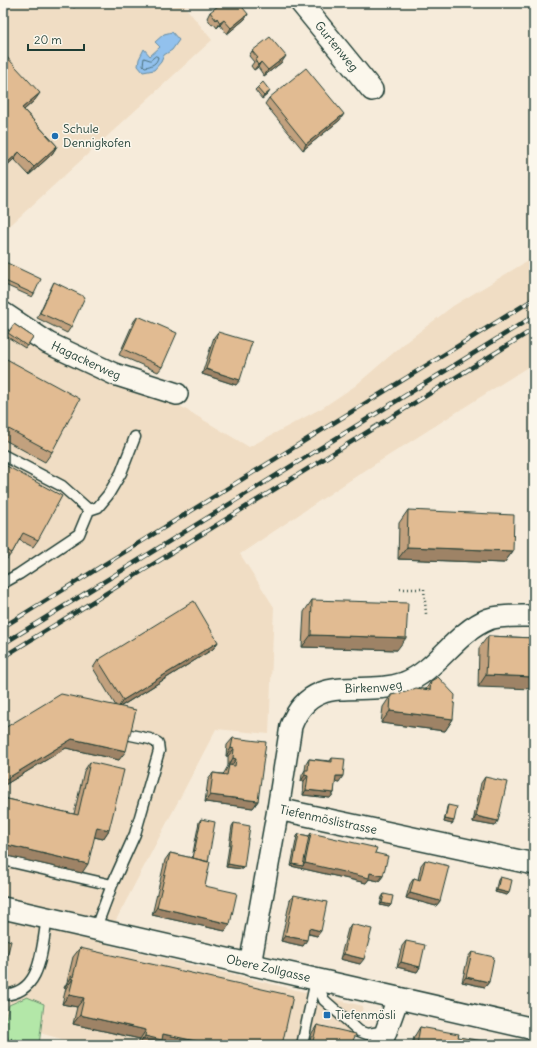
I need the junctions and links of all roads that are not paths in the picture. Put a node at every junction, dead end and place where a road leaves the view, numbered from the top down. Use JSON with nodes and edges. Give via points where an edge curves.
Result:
{"nodes":[{"id":1,"x":301,"y":3,"type":"edge"},
{"id":2,"x":372,"y":90,"type":"dead end"},
{"id":3,"x":3,"y":313,"type":"edge"},
{"id":4,"x":177,"y":394,"type":"dead end"},
{"id":5,"x":135,"y":437,"type":"dead end"},
{"id":6,"x":3,"y":455,"type":"edge"},
{"id":7,"x":89,"y":510,"type":"junction"},
{"id":8,"x":3,"y":583,"type":"edge"},
{"id":9,"x":534,"y":616,"type":"edge"},
{"id":10,"x":126,"y":734,"type":"edge"},
{"id":11,"x":278,"y":809,"type":"junction"},
{"id":12,"x":3,"y":860,"type":"edge"},
{"id":13,"x":534,"y":864,"type":"edge"},
{"id":14,"x":112,"y":886,"type":"junction"},
{"id":15,"x":3,"y":908,"type":"edge"},
{"id":16,"x":47,"y":919,"type":"junction"},
{"id":17,"x":95,"y":930,"type":"junction"},
{"id":18,"x":250,"y":965,"type":"junction"},
{"id":19,"x":316,"y":980,"type":"junction"},
{"id":20,"x":3,"y":995,"type":"edge"},
{"id":21,"x":398,"y":998,"type":"junction"},
{"id":22,"x":534,"y":1029,"type":"edge"},
{"id":23,"x":384,"y":1038,"type":"edge"},
{"id":24,"x":302,"y":1045,"type":"edge"}],
"edges":[{"from":1,"to":2,"type":"street","name":"Gurtenweg"},
{"from":3,"to":4,"type":"street","name":"Hagackerweg","via":[[48,343],[107,371]]},
{"from":5,"to":7,"type":"lane","via":[[121,473],[108,495],[98,507]]},
{"from":6,"to":7,"type":"lane","via":[[62,486]]},
{"from":7,"to":8,"type":"lane","via":[[79,534]]},
{"from":9,"to":11,"type":"street","name":"Birkenweg","via":[[490,619],[474,627],[458,638],[426,672],[410,680],[383,688],[331,690],[306,701],[291,726]]},
{"from":10,"to":14,"type":"lane","via":[[158,743],[159,752],[135,834]]},
{"from":11,"to":13,"type":"street","name":"Tiefenmöslistrasse"},
{"from":11,"to":18,"type":"street","name":"Tiefenmöslistrasse"},
{"from":12,"to":14,"type":"lane"},
{"from":14,"to":17,"type":"lane"},
{"from":15,"to":16,"type":"street","name":"Obere Zollgasse"},
{"from":16,"to":17,"type":"street","name":"Obere Zollgasse"},
{"from":16,"to":20,"type":"lane","via":[[38,968],[30,983],[20,991]]},
{"from":17,"to":18,"type":"street","name":"Obere Zollgasse"},
{"from":18,"to":19,"type":"street","name":"Obere Zollgasse"},
{"from":19,"to":21,"type":"street","name":"Obere Zollgasse"},
{"from":19,"to":23,"type":"lane","via":[[324,1000],[359,1031]]},
{"from":19,"to":24,"type":"lane"},
{"from":21,"to":22,"type":"street","name":"Obere Zollgasse"},
{"from":21,"to":23,"type":"street"}]}
